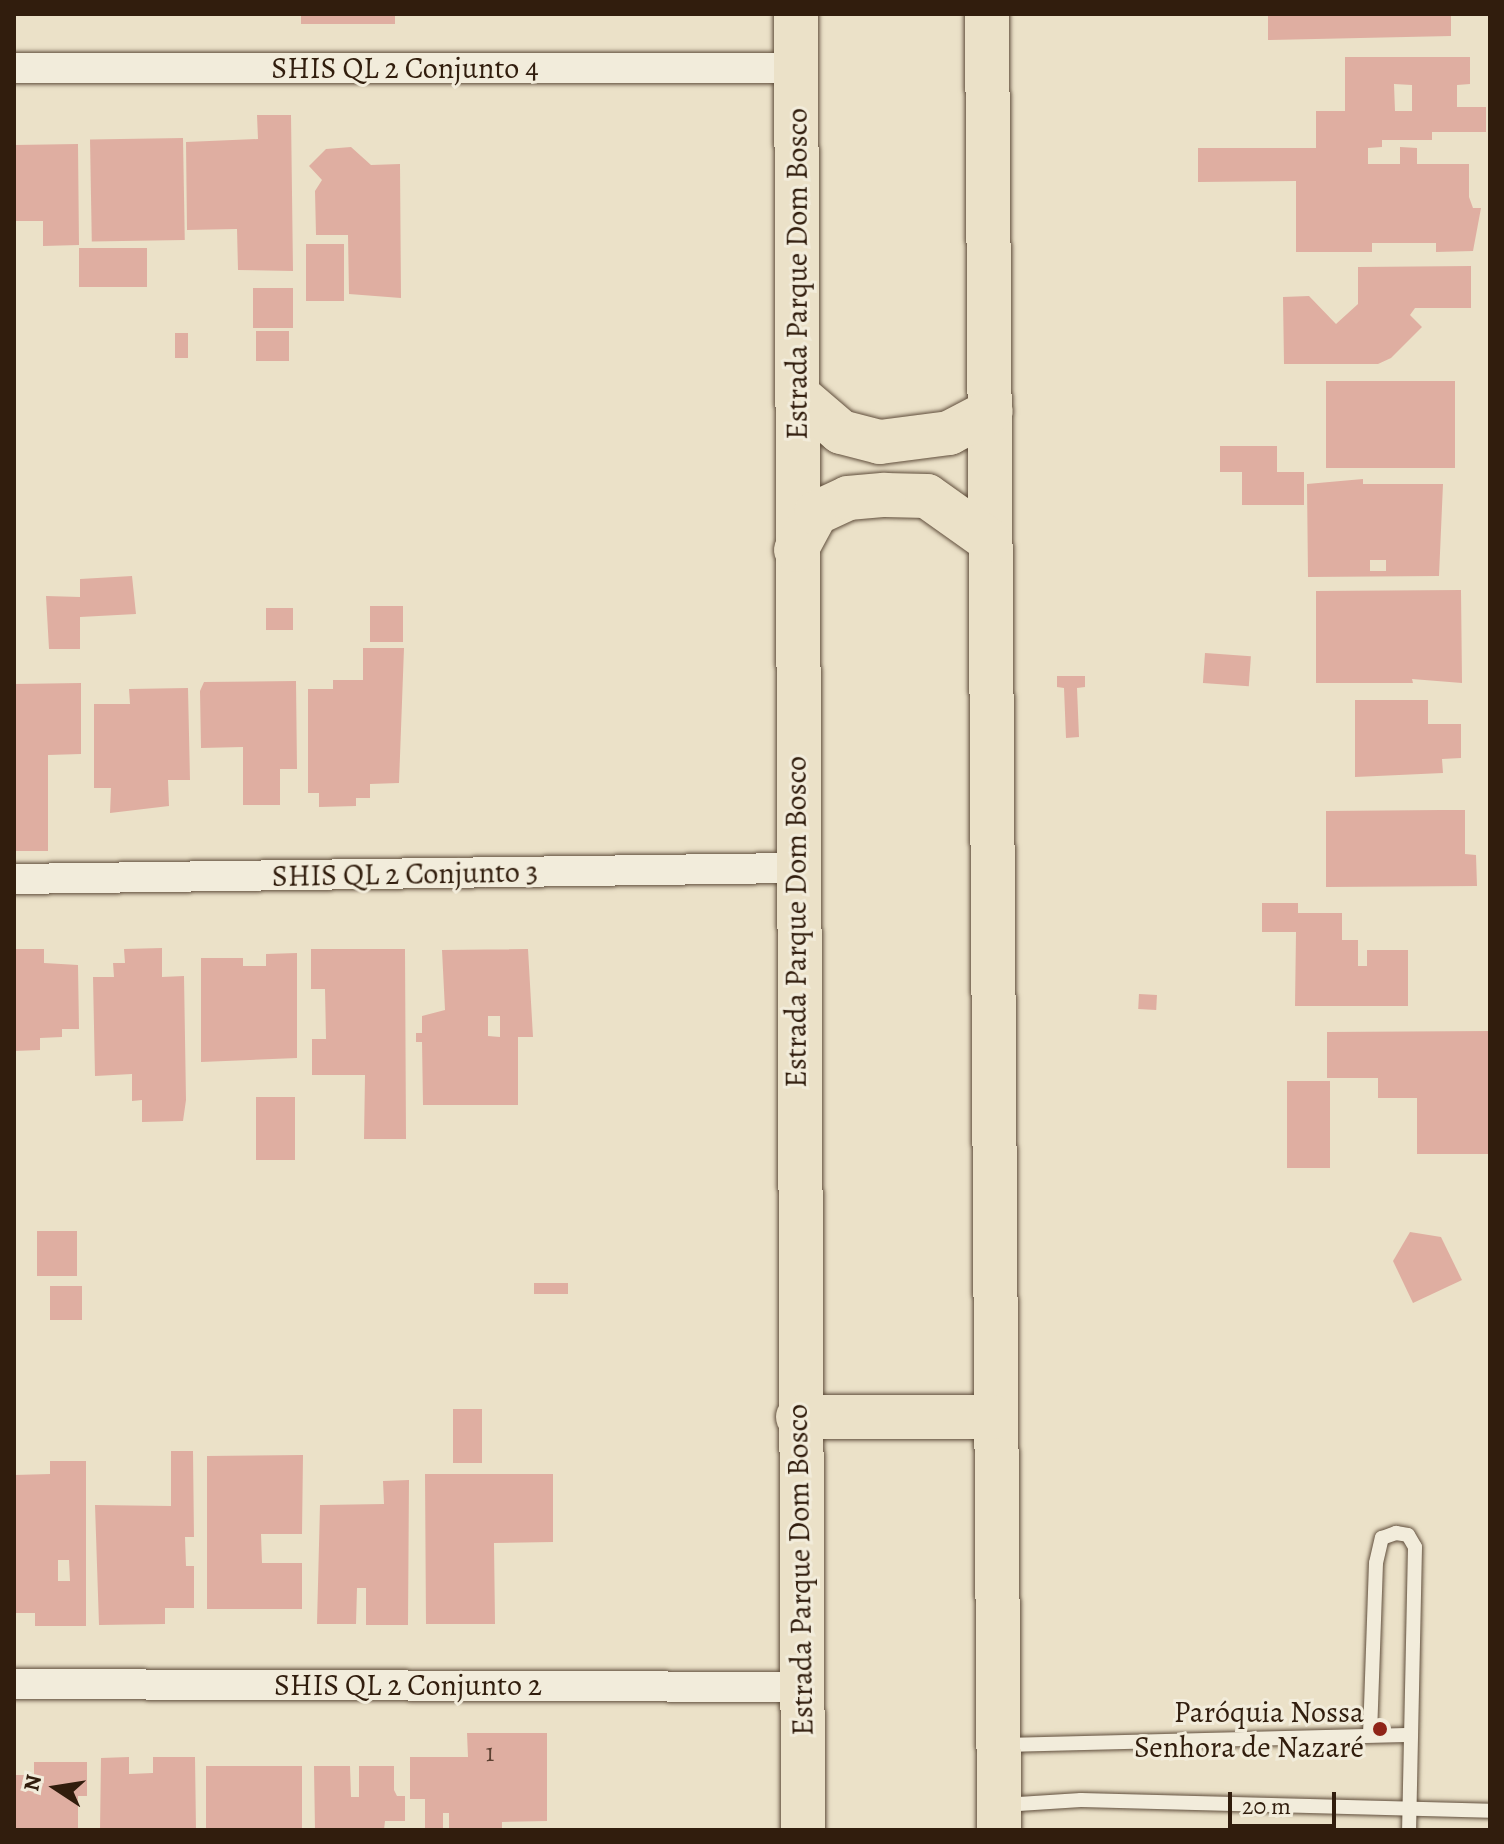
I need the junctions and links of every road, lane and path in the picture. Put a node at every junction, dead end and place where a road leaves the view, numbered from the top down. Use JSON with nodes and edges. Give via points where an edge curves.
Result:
{"nodes":[{"id":1,"x":796,"y":14,"type":"edge"},
{"id":2,"x":987,"y":14,"type":"edge"},
{"id":3,"x":14,"y":68,"type":"edge"},
{"id":4,"x":797,"y":68,"type":"junction"},
{"id":5,"x":799,"y":396,"type":"junction"},
{"id":6,"x":991,"y":411,"type":"junction"},
{"id":7,"x":989,"y":540,"type":"junction"},
{"id":8,"x":796,"y":550,"type":"junction"},
{"id":9,"x":796,"y":868,"type":"junction"},
{"id":10,"x":14,"y":879,"type":"edge"},
{"id":11,"x":798,"y":1417,"type":"junction"},
{"id":12,"x":994,"y":1417,"type":"junction"},
{"id":13,"x":14,"y":1684,"type":"edge"},
{"id":14,"x":802,"y":1687,"type":"junction"},
{"id":15,"x":1370,"y":1735,"type":"junction"},
{"id":16,"x":1409,"y":1735,"type":"junction"},
{"id":17,"x":998,"y":1745,"type":"junction"},
{"id":18,"x":1408,"y":1808,"type":"junction"},
{"id":19,"x":1490,"y":1811,"type":"edge"},
{"id":20,"x":998,"y":1818,"type":"edge"},
{"id":21,"x":803,"y":1830,"type":"edge"},
{"id":22,"x":1409,"y":1830,"type":"edge"}],
"edges":[{"from":1,"to":4,"type":"main road","name":"Estrada Parque Dom Bosco"},
{"from":2,"to":6,"type":"main road"},
{"from":3,"to":4,"type":"street","name":"SHIS QL 2 Conjunto 4"},
{"from":4,"to":5,"type":"main road","name":"Estrada Parque Dom Bosco"},
{"from":5,"to":6,"type":"main road","via":[[841,432],[880,442],[949,433]]},
{"from":5,"to":8,"type":"main road","name":"Estrada Parque Dom Bosco"},
{"from":6,"to":7,"type":"main road"},
{"from":7,"to":8,"type":"main road","via":[[927,496],[885,495],[848,498],[816,513]]},
{"from":7,"to":12,"type":"main road"},
{"from":8,"to":9,"type":"main road","name":"Estrada Parque Dom Bosco"},
{"from":9,"to":10,"type":"street","name":"SHIS QL 2 Conjunto 3"},
{"from":9,"to":11,"type":"main road","name":"Estrada Parque Dom Bosco"},
{"from":11,"to":12,"type":"main road"},
{"from":11,"to":14,"type":"main road","name":"Estrada Parque Dom Bosco"},
{"from":12,"to":17,"type":"main road"},
{"from":13,"to":14,"type":"street","name":"SHIS QL 2 Conjunto 2"},
{"from":14,"to":21,"type":"main road","name":"Estrada Parque Dom Bosco"},
{"from":15,"to":16,"type":"lane"},
{"from":15,"to":16,"type":"lane","via":[[1376,1563],[1382,1538],[1396,1533],[1408,1535],[1415,1547]]},
{"from":15,"to":17,"type":"lane"},
{"from":16,"to":18,"type":"lane"},
{"from":17,"to":20,"type":"main road"},
{"from":18,"to":19,"type":"lane"},
{"from":18,"to":20,"type":"lane","via":[[1081,1800]]},
{"from":18,"to":22,"type":"lane"}]}
